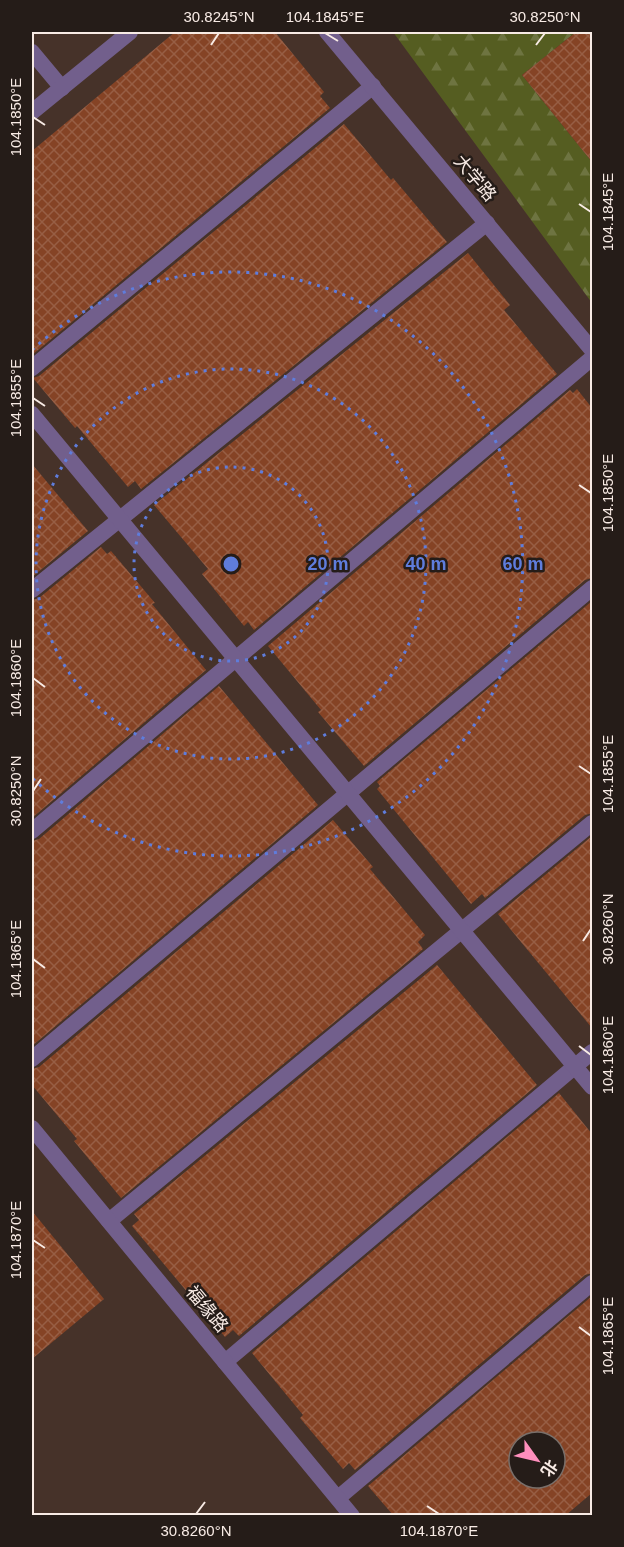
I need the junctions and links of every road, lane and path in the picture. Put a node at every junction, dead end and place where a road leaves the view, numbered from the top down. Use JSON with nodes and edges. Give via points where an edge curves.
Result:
{"nodes":[{"id":1,"x":130,"y":32,"type":"edge"},
{"id":2,"x":327,"y":32,"type":"edge"},
{"id":3,"x":32,"y":52,"type":"edge"},
{"id":4,"x":373,"y":86,"type":"junction"},
{"id":5,"x":62,"y":88,"type":"junction"},
{"id":6,"x":32,"y":112,"type":"edge"},
{"id":7,"x":487,"y":223,"type":"junction"},
{"id":8,"x":592,"y":350,"type":"edge"},
{"id":9,"x":592,"y":358,"type":"edge"},
{"id":10,"x":32,"y":368,"type":"edge"},
{"id":11,"x":32,"y":414,"type":"edge"},
{"id":12,"x":120,"y":519,"type":"junction"},
{"id":13,"x":592,"y":588,"type":"edge"},
{"id":14,"x":32,"y":590,"type":"edge"},
{"id":15,"x":236,"y":658,"type":"junction"},
{"id":16,"x":348,"y":793,"type":"junction"},
{"id":17,"x":592,"y":823,"type":"edge"},
{"id":18,"x":32,"y":831,"type":"edge"},
{"id":19,"x":462,"y":930,"type":"junction"},
{"id":20,"x":592,"y":1052,"type":"edge"},
{"id":21,"x":32,"y":1059,"type":"edge"},
{"id":22,"x":575,"y":1066,"type":"junction"},
{"id":23,"x":592,"y":1087,"type":"edge"},
{"id":24,"x":32,"y":1128,"type":"edge"},
{"id":25,"x":109,"y":1221,"type":"junction"},
{"id":26,"x":592,"y":1283,"type":"edge"},
{"id":27,"x":225,"y":1362,"type":"junction"},
{"id":28,"x":338,"y":1498,"type":"junction"},
{"id":29,"x":352,"y":1515,"type":"edge"}],
"edges":[{"from":1,"to":5,"type":"street"},
{"from":2,"to":4,"type":"street","name":"大学路"},
{"from":3,"to":5,"type":"street"},
{"from":4,"to":7,"type":"street","name":"大学路"},
{"from":4,"to":10,"type":"street"},
{"from":5,"to":6,"type":"street"},
{"from":7,"to":8,"type":"street","name":"大学路"},
{"from":7,"to":12,"type":"street"},
{"from":9,"to":15,"type":"street"},
{"from":11,"to":12,"type":"street"},
{"from":12,"to":14,"type":"street"},
{"from":12,"to":15,"type":"street"},
{"from":13,"to":16,"type":"street"},
{"from":15,"to":16,"type":"street"},
{"from":15,"to":18,"type":"street"},
{"from":16,"to":19,"type":"street"},
{"from":16,"to":21,"type":"street"},
{"from":17,"to":19,"type":"street"},
{"from":19,"to":22,"type":"street"},
{"from":19,"to":25,"type":"street"},
{"from":20,"to":22,"type":"street"},
{"from":22,"to":23,"type":"street"},
{"from":22,"to":27,"type":"street"},
{"from":24,"to":25,"type":"street","name":"福缘路"},
{"from":25,"to":27,"type":"street","name":"福缘路"},
{"from":26,"to":28,"type":"street"},
{"from":27,"to":28,"type":"street","name":"福缘路"},
{"from":28,"to":29,"type":"street","name":"福缘路"}]}
